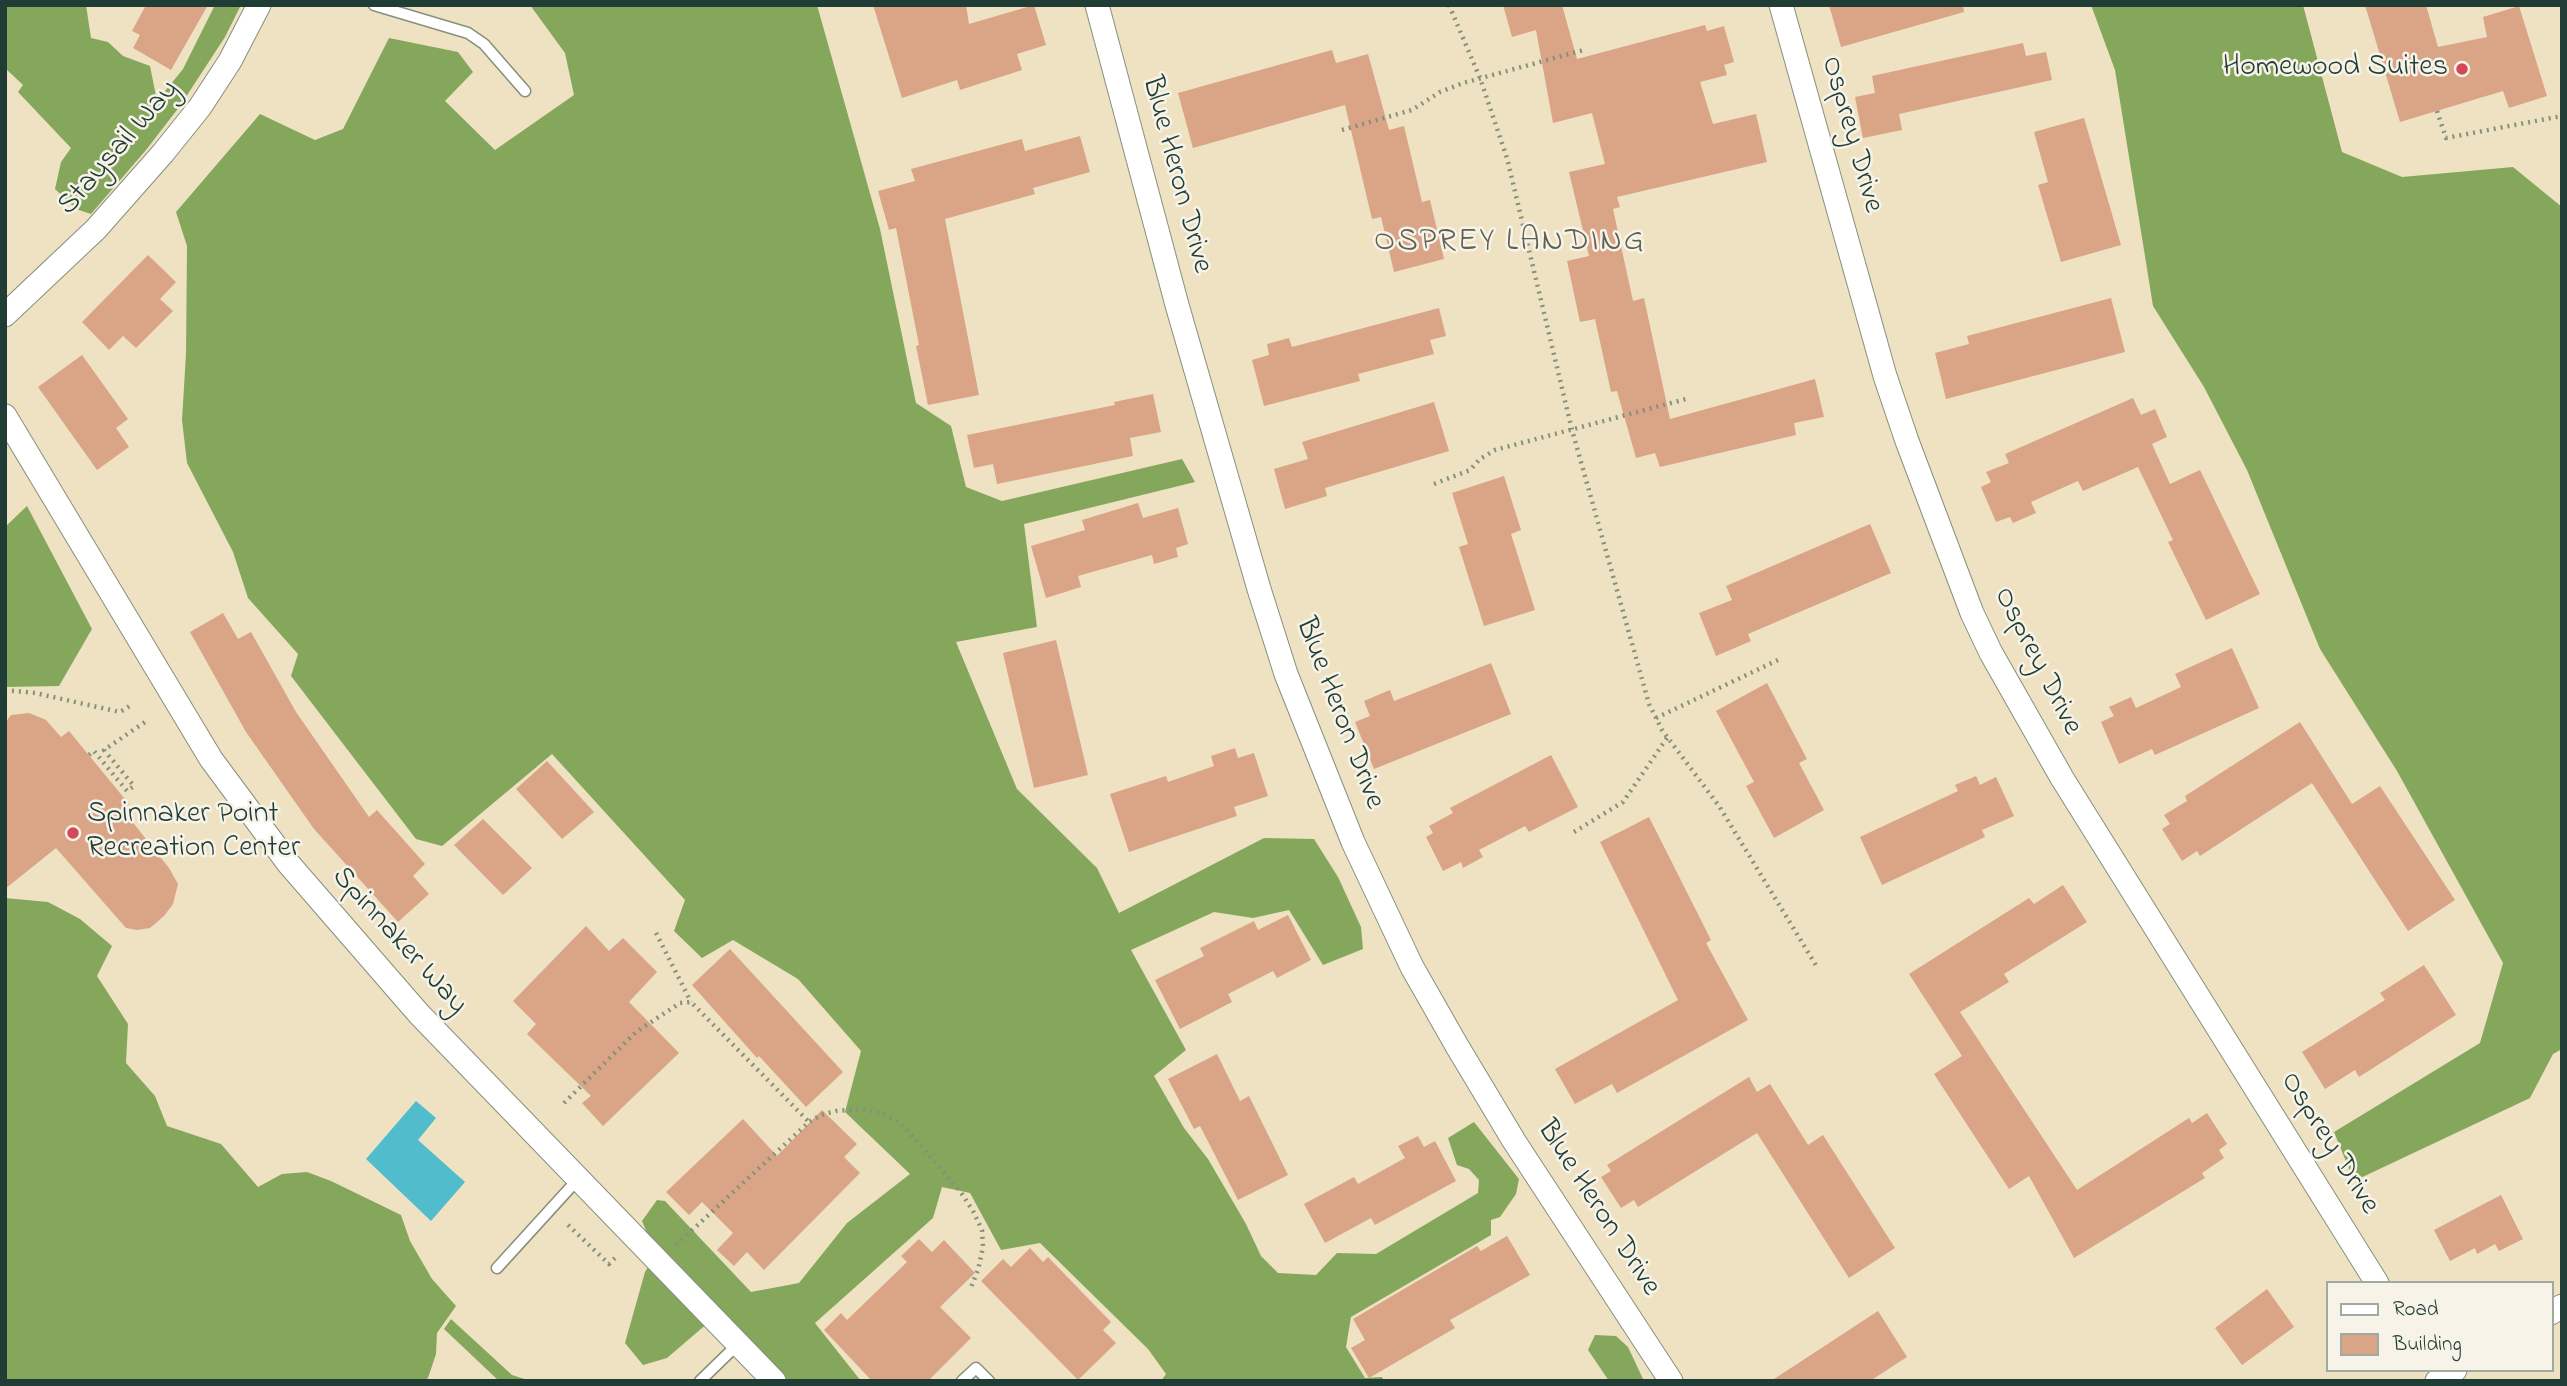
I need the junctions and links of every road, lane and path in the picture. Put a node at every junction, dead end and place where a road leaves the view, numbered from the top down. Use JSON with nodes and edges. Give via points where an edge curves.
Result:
{"nodes":[{"id":1,"x":259,"y":5,"type":"edge"},
{"id":2,"x":374,"y":5,"type":"edge"},
{"id":3,"x":1097,"y":5,"type":"edge"},
{"id":4,"x":1449,"y":5,"type":"edge"},
{"id":5,"x":1781,"y":5,"type":"edge"},
{"id":6,"x":1584,"y":50,"type":"dead end"},
{"id":7,"x":1480,"y":78,"type":"junction"},
{"id":8,"x":525,"y":91,"type":"dead end"},
{"id":9,"x":2437,"y":111,"type":"dead end"},
{"id":10,"x":2562,"y":116,"type":"edge"},
{"id":11,"x":1342,"y":130,"type":"dead end"},
{"id":12,"x":5,"y":315,"type":"edge"},
{"id":13,"x":1686,"y":399,"type":"dead end"},
{"id":14,"x":5,"y":416,"type":"edge"},
{"id":15,"x":1572,"y":430,"type":"junction"},
{"id":16,"x":1434,"y":484,"type":"dead end"},
{"id":17,"x":1778,"y":660,"type":"dead end"},
{"id":18,"x":5,"y":690,"type":"edge"},
{"id":19,"x":133,"y":704,"type":"dead end"},
{"id":20,"x":1656,"y":718,"type":"junction"},
{"id":21,"x":145,"y":722,"type":"dead end"},
{"id":22,"x":1667,"y":737,"type":"junction"},
{"id":23,"x":89,"y":755,"type":"dead end"},
{"id":24,"x":1574,"y":832,"type":"dead end"},
{"id":25,"x":656,"y":933,"type":"dead end"},
{"id":26,"x":1817,"y":967,"type":"dead end"},
{"id":27,"x":691,"y":1002,"type":"junction"},
{"id":28,"x":564,"y":1103,"type":"dead end"},
{"id":29,"x":809,"y":1122,"type":"junction"},
{"id":30,"x":578,"y":1180,"type":"junction"},
{"id":31,"x":568,"y":1225,"type":"dead end"},
{"id":32,"x":680,"y":1241,"type":"dead end"},
{"id":33,"x":624,"y":1249,"type":"dead end"},
{"id":34,"x":497,"y":1268,"type":"dead end"},
{"id":35,"x":2376,"y":1281,"type":"edge"},
{"id":36,"x":970,"y":1290,"type":"dead end"},
{"id":37,"x":738,"y":1344,"type":"junction"},
{"id":38,"x":700,"y":1381,"type":"edge"},
{"id":39,"x":774,"y":1381,"type":"edge"},
{"id":40,"x":962,"y":1381,"type":"edge"},
{"id":41,"x":989,"y":1381,"type":"edge"},
{"id":42,"x":1671,"y":1381,"type":"edge"}],
"edges":[{"from":1,"to":12,"type":"street","name":"Staysail Way","via":[[230,61],[163,153],[96,229]]},
{"from":2,"to":8,"type":"lane","via":[[468,33],[484,44]]},
{"from":3,"to":42,"type":"street","name":"Blue Heron Drive","via":[[1259,589],[1286,674],[1353,842],[1412,967],[1457,1045]]},
{"from":4,"to":7,"type":"path"},
{"from":5,"to":35,"type":"street","name":"Osprey Drive","via":[[1885,376],[1990,653],[2068,789]]},
{"from":6,"to":7,"type":"path"},
{"from":7,"to":11,"type":"path","via":[[1440,92],[1412,110]]},
{"from":7,"to":15,"type":"path","via":[[1507,158]]},
{"from":9,"to":10,"type":"path","via":[[2446,138]]},
{"from":13,"to":15,"type":"path"},
{"from":14,"to":30,"type":"street","name":"Spinnaker Way","via":[[175,702],[248,812],[373,964]]},
{"from":15,"to":16,"type":"path","via":[[1494,450],[1470,470]]},
{"from":15,"to":20,"type":"path"},
{"from":17,"to":20,"type":"path"},
{"from":18,"to":19,"type":"path","via":[[120,712]]},
{"from":20,"to":22,"type":"path"},
{"from":21,"to":23,"type":"path","via":[[104,750],[134,786],[127,791],[94,751]]},
{"from":22,"to":24,"type":"path","via":[[1623,802]]},
{"from":22,"to":26,"type":"path","via":[[1719,806]]},
{"from":25,"to":27,"type":"path"},
{"from":27,"to":28,"type":"path","via":[[672,1007],[636,1032]]},
{"from":27,"to":29,"type":"path"},
{"from":29,"to":32,"type":"path"},
{"from":29,"to":36,"type":"path","via":[[851,1108],[881,1113],[907,1130],[960,1191],[982,1230],[980,1259]]},
{"from":30,"to":34,"type":"lane"},
{"from":30,"to":37,"type":"street","name":"Spinnaker Way"},
{"from":31,"to":33,"type":"path","via":[[609,1264]]},
{"from":37,"to":38,"type":"lane"},
{"from":37,"to":39,"type":"street","name":"Spinnaker Way"},
{"from":40,"to":41,"type":"lane","via":[[976,1368]]}]}
